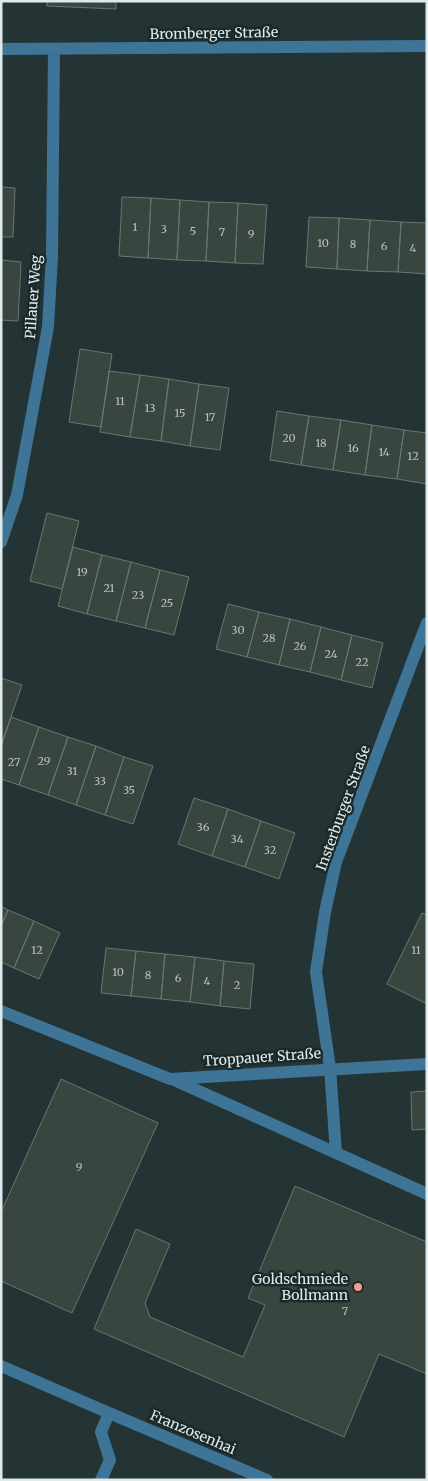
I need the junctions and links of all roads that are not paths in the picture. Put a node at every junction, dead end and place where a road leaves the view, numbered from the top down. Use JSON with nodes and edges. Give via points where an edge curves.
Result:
{"nodes":[{"id":1,"x":427,"y":46,"type":"edge"},
{"id":2,"x":1,"y":49,"type":"edge"},
{"id":3,"x":54,"y":50,"type":"junction"},
{"id":4,"x":1,"y":542,"type":"edge"},
{"id":5,"x":427,"y":623,"type":"edge"},
{"id":6,"x":1,"y":1011,"type":"edge"},
{"id":7,"x":427,"y":1064,"type":"edge"},
{"id":8,"x":330,"y":1068,"type":"junction"},
{"id":9,"x":170,"y":1079,"type":"junction"},
{"id":10,"x":336,"y":1153,"type":"junction"},
{"id":11,"x":427,"y":1194,"type":"edge"},
{"id":12,"x":1,"y":1366,"type":"edge"},
{"id":13,"x":109,"y":1413,"type":"junction"},
{"id":14,"x":101,"y":1480,"type":"edge"},
{"id":15,"x":266,"y":1480,"type":"edge"}],
"edges":[{"from":1,"to":3,"type":"street","name":"Bromberger Straße"},
{"from":2,"to":3,"type":"street","name":"Bromberger Straße"},
{"from":3,"to":4,"type":"street","name":"Pillauer Weg","via":[[48,327],[17,495]]},
{"from":5,"to":8,"type":"street","name":"Insterburger Straße","via":[[336,862],[316,972]]},
{"from":6,"to":9,"type":"street","name":"Troppauer Straße"},
{"from":7,"to":8,"type":"street"},
{"from":8,"to":9,"type":"street","name":"Troppauer Straße"},
{"from":8,"to":10,"type":"street","name":"Troppauer Straße"},
{"from":9,"to":10,"type":"street","name":"Troppauer Straße"},
{"from":10,"to":11,"type":"street","name":"Troppauer Straße"},
{"from":12,"to":13,"type":"street","name":"Franzosenhai"},
{"from":13,"to":14,"type":"street","via":[[101,1432],[110,1460]]},
{"from":13,"to":15,"type":"street","name":"Franzosenhai"}]}
